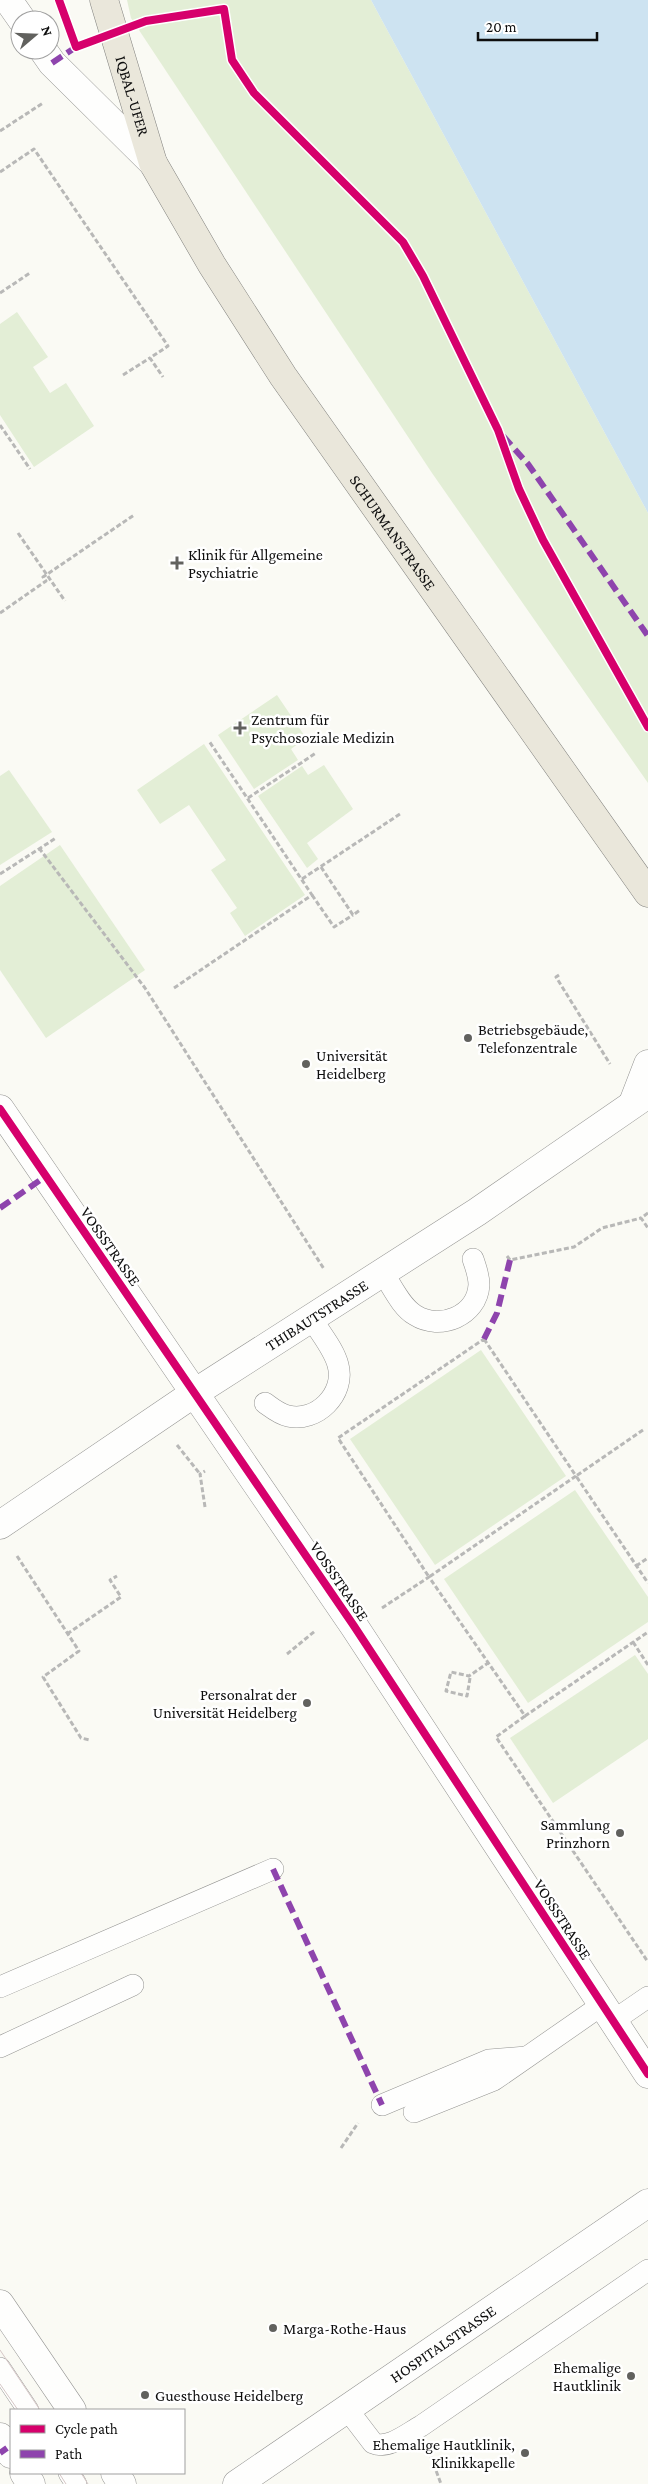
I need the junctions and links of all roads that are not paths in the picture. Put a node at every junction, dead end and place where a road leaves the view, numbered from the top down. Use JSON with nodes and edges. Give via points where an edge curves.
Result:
{"nodes":[{"id":1,"x":104,"y":0,"type":"edge"},
{"id":2,"x":50,"y":60,"type":"edge"},
{"id":3,"x":153,"y":163,"type":"junction"},
{"id":4,"x":648,"y":893,"type":"edge"},
{"id":5,"x":648,"y":1064,"type":"edge"},
{"id":6,"x":643,"y":1100,"type":"edge"},
{"id":7,"x":0,"y":1109,"type":"edge"},
{"id":8,"x":473,"y":1259,"type":"dead end"},
{"id":9,"x":383,"y":1273,"type":"junction"},
{"id":10,"x":312,"y":1319,"type":"junction"},
{"id":11,"x":196,"y":1392,"type":"junction"},
{"id":12,"x":265,"y":1403,"type":"dead end"},
{"id":13,"x":0,"y":1526,"type":"edge"},
{"id":14,"x":274,"y":1869,"type":"dead end"},
{"id":15,"x":133,"y":1984,"type":"dead end"},
{"id":16,"x":0,"y":1987,"type":"edge"},
{"id":17,"x":648,"y":1997,"type":"edge"},
{"id":18,"x":608,"y":2013,"type":"junction"},
{"id":19,"x":0,"y":2047,"type":"edge"},
{"id":20,"x":527,"y":2057,"type":"junction"},
{"id":21,"x":648,"y":2074,"type":"edge"},
{"id":22,"x":382,"y":2105,"type":"dead end"},
{"id":23,"x":414,"y":2112,"type":"dead end"},
{"id":24,"x":648,"y":2203,"type":"edge"},
{"id":25,"x":648,"y":2270,"type":"edge"},
{"id":26,"x":0,"y":2304,"type":"edge"},
{"id":27,"x":0,"y":2368,"type":"edge"},
{"id":28,"x":27,"y":2409,"type":"edge"},
{"id":29,"x":71,"y":2409,"type":"edge"},
{"id":30,"x":347,"y":2410,"type":"junction"},
{"id":31,"x":0,"y":2438,"type":"edge"},
{"id":32,"x":10,"y":2453,"type":"edge"},
{"id":33,"x":237,"y":2484,"type":"edge"}],
"edges":[{"from":1,"to":3,"type":"main road","name":"IQBAL-UFER"},
{"from":2,"to":3,"type":"street"},
{"from":3,"to":4,"type":"main road","name":"SCHURMANSTRASSE","via":[[212,265],[283,376]]},
{"from":5,"to":6,"type":"street","name":"THIBAUTSTRASSE"},
{"from":6,"to":9,"type":"street","name":"THIBAUTSTRASSE"},
{"from":7,"to":11,"type":"street","name":"VOSSSTRASSE"},
{"from":8,"to":9,"type":"lane","via":[[478,1279],[475,1300],[455,1319],[441,1322],[414,1315]]},
{"from":9,"to":10,"type":"street","name":"THIBAUTSTRASSE"},
{"from":10,"to":11,"type":"street","name":"THIBAUTSTRASSE"},
{"from":10,"to":12,"type":"lane","via":[[338,1366],[339,1380],[335,1393],[316,1412],[303,1416],[289,1416]]},
{"from":11,"to":13,"type":"street","name":"THIBAUTSTRASSE"},
{"from":11,"to":18,"type":"street","name":"VOSSSTRASSE"},
{"from":14,"to":16,"type":"lane"},
{"from":15,"to":19,"type":"lane"},
{"from":17,"to":18,"type":"lane"},
{"from":18,"to":20,"type":"lane"},
{"from":18,"to":21,"type":"street","name":"VOSSSTRASSE"},
{"from":20,"to":22,"type":"lane","via":[[489,2060]]},
{"from":20,"to":23,"type":"lane","via":[[494,2080]]},
{"from":24,"to":30,"type":"street","name":"HOSPITALSTRASSE"},
{"from":25,"to":30,"type":"lane","via":[[420,2426],[386,2445],[373,2443]]},
{"from":26,"to":29,"type":"street"},
{"from":27,"to":28,"type":"lane"},
{"from":30,"to":33,"type":"street","name":"HOSPITALSTRASSE"},
{"from":31,"to":32,"type":"street"}]}
